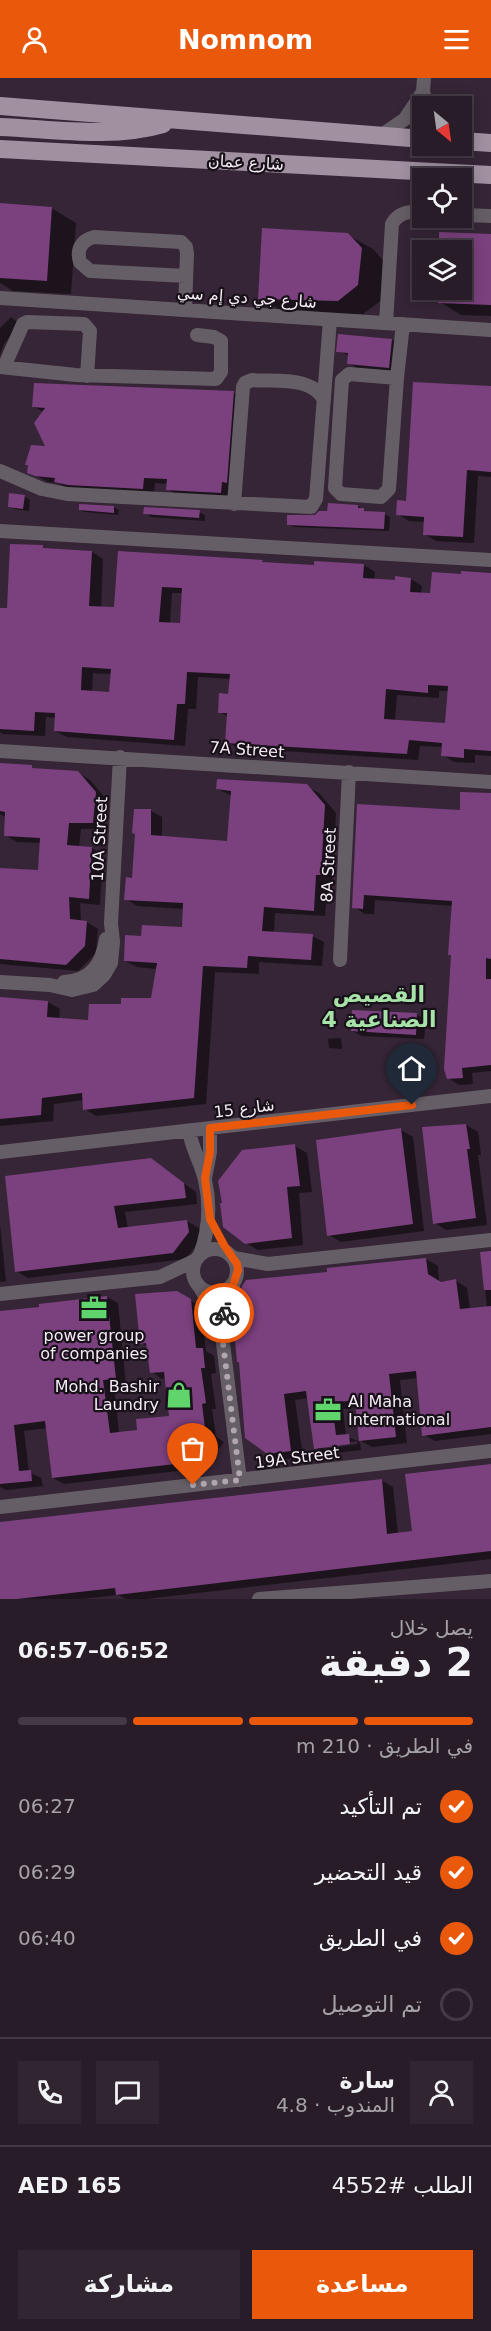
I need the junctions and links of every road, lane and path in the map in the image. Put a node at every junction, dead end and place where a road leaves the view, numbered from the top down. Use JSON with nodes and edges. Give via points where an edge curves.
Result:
{"nodes":[{"id":1,"x":423,"y":85,"type":"edge"},
{"id":2,"x":0,"y":106,"type":"edge"},
{"id":3,"x":177,"y":120,"type":"junction"},
{"id":4,"x":0,"y":127,"type":"edge"},
{"id":5,"x":378,"y":138,"type":"junction"},
{"id":6,"x":412,"y":140,"type":"edge"},
{"id":7,"x":472,"y":142,"type":"edge"},
{"id":8,"x":491,"y":143,"type":"edge"},
{"id":9,"x":0,"y":149,"type":"edge"},
{"id":10,"x":491,"y":175,"type":"edge"},
{"id":11,"x":412,"y":212,"type":"edge"},
{"id":12,"x":472,"y":215,"type":"edge"},
{"id":13,"x":491,"y":216,"type":"edge"},
{"id":14,"x":186,"y":276,"type":"junction"},
{"id":15,"x":0,"y":298,"type":"edge"},
{"id":16,"x":184,"y":310,"type":"junction"},
{"id":17,"x":330,"y":320,"type":"junction"},
{"id":18,"x":386,"y":323,"type":"junction"},
{"id":19,"x":403,"y":324,"type":"junction"},
{"id":20,"x":491,"y":330,"type":"edge"},
{"id":21,"x":197,"y":335,"type":"dead end"},
{"id":22,"x":2,"y":367,"type":"edge"},
{"id":23,"x":87,"y":376,"type":"junction"},
{"id":24,"x":397,"y":378,"type":"junction"},
{"id":25,"x":324,"y":400,"type":"junction"},
{"id":26,"x":0,"y":471,"type":"edge"},
{"id":27,"x":234,"y":504,"type":"junction"},
{"id":28,"x":0,"y":531,"type":"edge"},
{"id":29,"x":491,"y":560,"type":"edge"},
{"id":30,"x":0,"y":751,"type":"edge"},
{"id":31,"x":120,"y":757,"type":"junction"},
{"id":32,"x":349,"y":772,"type":"junction"},
{"id":33,"x":491,"y":782,"type":"edge"},
{"id":34,"x":340,"y":960,"type":"dead end"},
{"id":35,"x":0,"y":982,"type":"edge"},
{"id":36,"x":491,"y":1096,"type":"edge"},
{"id":37,"x":210,"y":1128,"type":"junction"},
{"id":38,"x":189,"y":1131,"type":"junction"},
{"id":39,"x":0,"y":1152,"type":"edge"},
{"id":40,"x":205,"y":1178,"type":"junction"},
{"id":41,"x":210,"y":1219,"type":"junction"},
{"id":42,"x":491,"y":1240,"type":"edge"},
{"id":43,"x":232,"y":1256,"type":"junction"},
{"id":44,"x":198,"y":1258,"type":"junction"},
{"id":45,"x":268,"y":1264,"type":"junction"},
{"id":46,"x":160,"y":1277,"type":"junction"},
{"id":47,"x":234,"y":1284,"type":"junction"},
{"id":48,"x":200,"y":1288,"type":"junction"},
{"id":49,"x":0,"y":1294,"type":"edge"},
{"id":50,"x":221,"y":1327,"type":"junction"},
{"id":51,"x":491,"y":1451,"type":"edge"},
{"id":52,"x":240,"y":1480,"type":"junction"},
{"id":53,"x":0,"y":1507,"type":"edge"},
{"id":54,"x":491,"y":1581,"type":"edge"},
{"id":55,"x":259,"y":1599,"type":"edge"}],
"edges":[{"from":1,"to":5,"type":"street","via":[[405,119]]},
{"from":2,"to":3,"type":"main road"},
{"from":3,"to":4,"type":"main road","via":[[114,132]]},
{"from":3,"to":5,"type":"main road"},
{"from":5,"to":6,"type":"main road"},
{"from":7,"to":8,"type":"main road"},
{"from":9,"to":10,"type":"main road","name":"شارع عمان"},
{"from":11,"to":18,"type":"street","via":[[400,215],[392,224]]},
{"from":12,"to":13,"type":"street"},
{"from":14,"to":14,"type":"street","via":[[187,250],[178,241],[94,237],[80,248],[80,261],[90,271]]},
{"from":14,"to":16,"type":"street"},
{"from":15,"to":16,"type":"street","name":"شارع جي دي إم سي"},
{"from":16,"to":17,"type":"street","name":"شارع جي دي إم سي"},
{"from":17,"to":18,"type":"street","name":"شارع جي دي إم سي"},
{"from":17,"to":25,"type":"street"},
{"from":18,"to":19,"type":"street","name":"شارع جي دي إم سي"},
{"from":19,"to":20,"type":"street","name":"شارع جي دي إم سي"},
{"from":19,"to":24,"type":"street"},
{"from":21,"to":23,"type":"street","via":[[221,341],[221,372],[216,379]]},
{"from":22,"to":23,"type":"street"},
{"from":22,"to":23,"type":"street","via":[[23,324],[84,324],[90,331]]},
{"from":24,"to":24,"type":"street","via":[[387,493],[381,497],[341,494],[335,485],[342,380],[352,374]]},
{"from":25,"to":27,"type":"street","via":[[314,505],[307,508]]},
{"from":25,"to":27,"type":"street","via":[[309,384],[252,380],[245,383]]},
{"from":26,"to":27,"type":"street","via":[[60,493]]},
{"from":28,"to":29,"type":"street"},
{"from":30,"to":31,"type":"street","name":"7A Street"},
{"from":31,"to":32,"type":"street","name":"7A Street"},
{"from":31,"to":35,"type":"street","name":"10A Street","via":[[111,923],[104,953],[94,970],[78,980],[50,985]]},
{"from":32,"to":33,"type":"street","name":"7A Street"},
{"from":32,"to":34,"type":"street","name":"8A Street"},
{"from":36,"to":37,"type":"street","name":"شارع 15"},
{"from":37,"to":38,"type":"street","name":"شارع 15"},
{"from":37,"to":40,"type":"street"},
{"from":38,"to":39,"type":"street","name":"شارع 15"},
{"from":38,"to":40,"type":"street"},
{"from":40,"to":41,"type":"street"},
{"from":41,"to":43,"type":"street"},
{"from":41,"to":44,"type":"street"},
{"from":42,"to":45,"type":"street"},
{"from":43,"to":44,"type":"street","via":[[217,1249],[205,1251]]},
{"from":43,"to":45,"type":"street"},
{"from":43,"to":47,"type":"street","via":[[238,1270]]},
{"from":44,"to":46,"type":"street"},
{"from":44,"to":48,"type":"street","via":[[194,1277]]},
{"from":45,"to":47,"type":"street"},
{"from":46,"to":48,"type":"street"},
{"from":46,"to":49,"type":"street"},
{"from":47,"to":48,"type":"street","via":[[218,1294]]},
{"from":47,"to":50,"type":"street"},
{"from":48,"to":50,"type":"street"},
{"from":50,"to":52,"type":"street"},
{"from":51,"to":52,"type":"street","name":"19A Street"},
{"from":52,"to":53,"type":"street","name":"19A Street"},
{"from":54,"to":55,"type":"street"}]}
